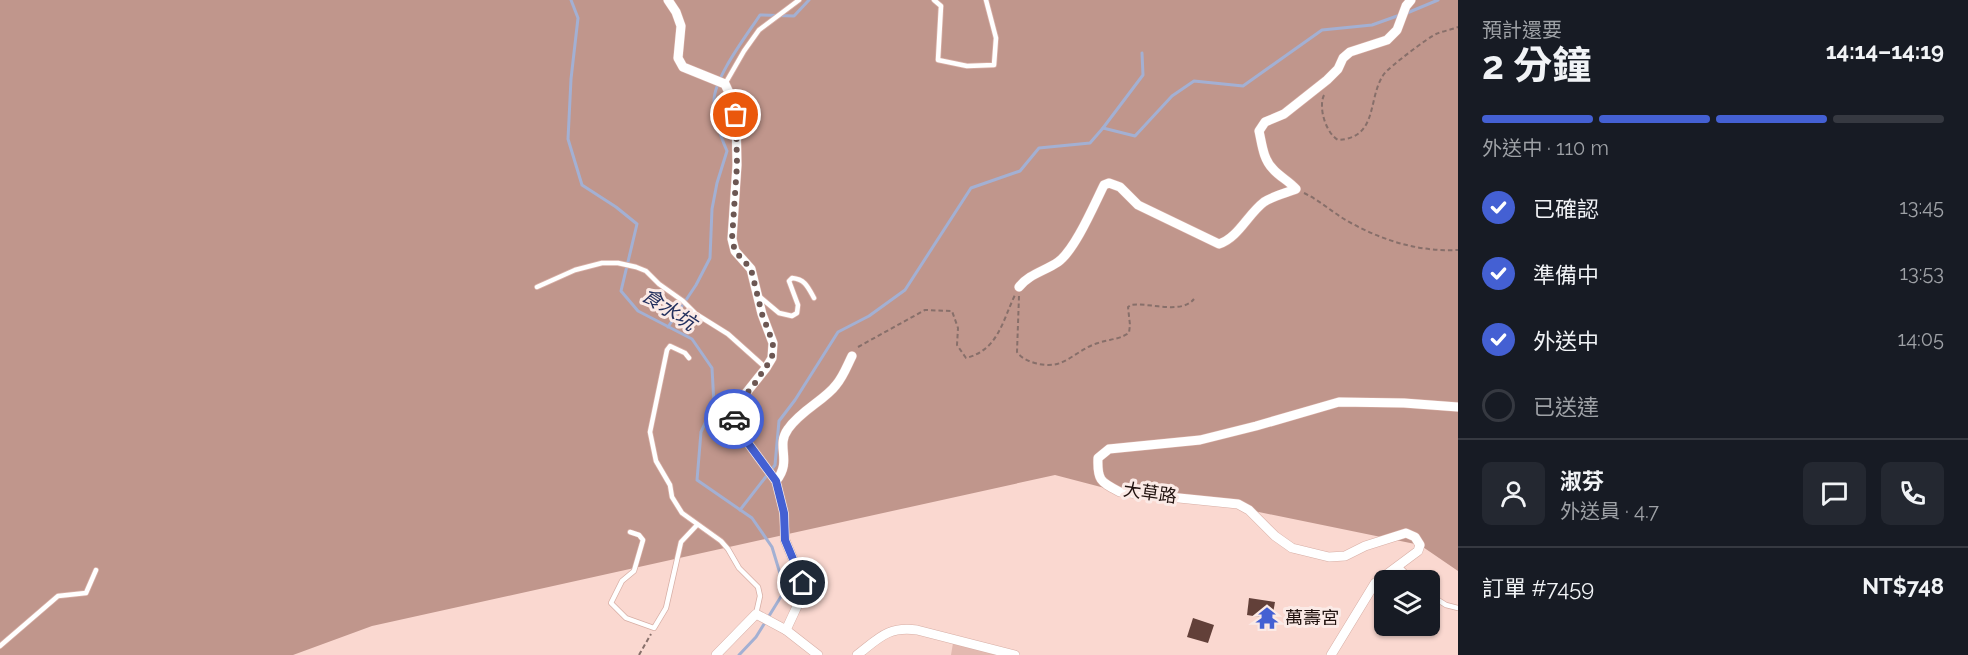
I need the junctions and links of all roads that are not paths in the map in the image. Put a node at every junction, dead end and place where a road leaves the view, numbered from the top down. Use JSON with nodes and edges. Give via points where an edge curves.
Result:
{"nodes":[{"id":1,"x":668,"y":0,"type":"edge"},
{"id":2,"x":799,"y":0,"type":"edge"},
{"id":3,"x":934,"y":0,"type":"edge"},
{"id":4,"x":986,"y":0,"type":"edge"},
{"id":5,"x":1411,"y":0,"type":"edge"},
{"id":6,"x":725,"y":84,"type":"junction"},
{"id":7,"x":537,"y":287,"type":"dead end"},
{"id":8,"x":1019,"y":288,"type":"road end"},
{"id":9,"x":756,"y":293,"type":"junction"},
{"id":10,"x":814,"y":298,"type":"dead end"},
{"id":11,"x":852,"y":356,"type":"road end"},
{"id":12,"x":689,"y":358,"type":"dead end"},
{"id":13,"x":766,"y":368,"type":"junction"},
{"id":14,"x":1458,"y":408,"type":"edge"},
{"id":15,"x":776,"y":481,"type":"junction"},
{"id":16,"x":697,"y":525,"type":"junction"},
{"id":17,"x":630,"y":532,"type":"dead end"},
{"id":18,"x":1399,"y":566,"type":"junction"},
{"id":19,"x":96,"y":570,"type":"dead end"},
{"id":20,"x":1403,"y":570,"type":"edge"},
{"id":21,"x":1440,"y":601,"type":"edge"},
{"id":22,"x":1458,"y":608,"type":"edge"},
{"id":23,"x":756,"y":614,"type":"junction"},
{"id":24,"x":786,"y":630,"type":"junction"},
{"id":25,"x":0,"y":646,"type":"edge"},
{"id":26,"x":1000,"y":653,"type":"edge"},
{"id":27,"x":716,"y":655,"type":"edge"},
{"id":28,"x":818,"y":655,"type":"edge"},
{"id":29,"x":857,"y":655,"type":"edge"},
{"id":30,"x":1015,"y":655,"type":"edge"},
{"id":31,"x":1331,"y":655,"type":"edge"}],
"edges":[{"from":1,"to":6,"type":"street","via":[[681,26],[678,58],[683,67]]},
{"from":2,"to":6,"type":"lane","via":[[759,30]]},
{"from":3,"to":4,"type":"lane","via":[[941,6],[938,60],[967,66],[994,65],[996,38]]},
{"from":5,"to":8,"type":"street","via":[[1397,30],[1387,40],[1350,52],[1327,80],[1284,114],[1265,122],[1259,131],[1264,155],[1272,169],[1296,189],[1266,201],[1227,241],[1219,244],[1138,205],[1120,187],[1109,183],[1104,185],[1069,252]]},
{"from":6,"to":9,"type":"street","via":[[736,115],[732,239],[735,251],[751,269]]},
{"from":7,"to":13,"type":"lane","via":[[602,263],[636,267],[646,271],[696,315],[728,334]]},
{"from":9,"to":10,"type":"lane","via":[[774,310],[792,316],[798,305],[789,282],[792,278],[807,284]]},
{"from":9,"to":13,"type":"street","via":[[773,343],[772,358]]},
{"from":11,"to":15,"type":"street","via":[[836,386],[787,430],[783,441],[785,465]]},
{"from":12,"to":16,"type":"lane","via":[[670,346],[667,350],[650,432],[656,461],[670,485],[672,497],[682,513]]},
{"from":13,"to":15,"type":"street","via":[[734,411],[734,424]]},
{"from":14,"to":18,"type":"street","name":"大草路","via":[[1339,402],[1200,440],[1109,449],[1098,458],[1097,473],[1104,483],[1120,492],[1238,504],[1292,548],[1310,553],[1345,556],[1406,533],[1420,545]]},
{"from":15,"to":24,"type":"street","via":[[784,513],[785,540],[803,583]]},
{"from":16,"to":17,"type":"lane","via":[[681,542],[666,608],[654,628],[626,618],[611,603],[622,581],[634,571],[643,540]]},
{"from":16,"to":23,"type":"lane","via":[[721,541],[758,587]]},
{"from":18,"to":20,"type":"lane"},
{"from":18,"to":31,"type":"street","name":"大草路","via":[[1375,583]]},
{"from":19,"to":25,"type":"lane","via":[[86,593],[58,596]]},
{"from":21,"to":22,"type":"lane"},
{"from":23,"to":24,"type":"street"},
{"from":23,"to":27,"type":"street"},
{"from":24,"to":28,"type":"street"},
{"from":26,"to":29,"type":"street","via":[[902,627],[885,633]]},
{"from":26,"to":30,"type":"street"}]}
